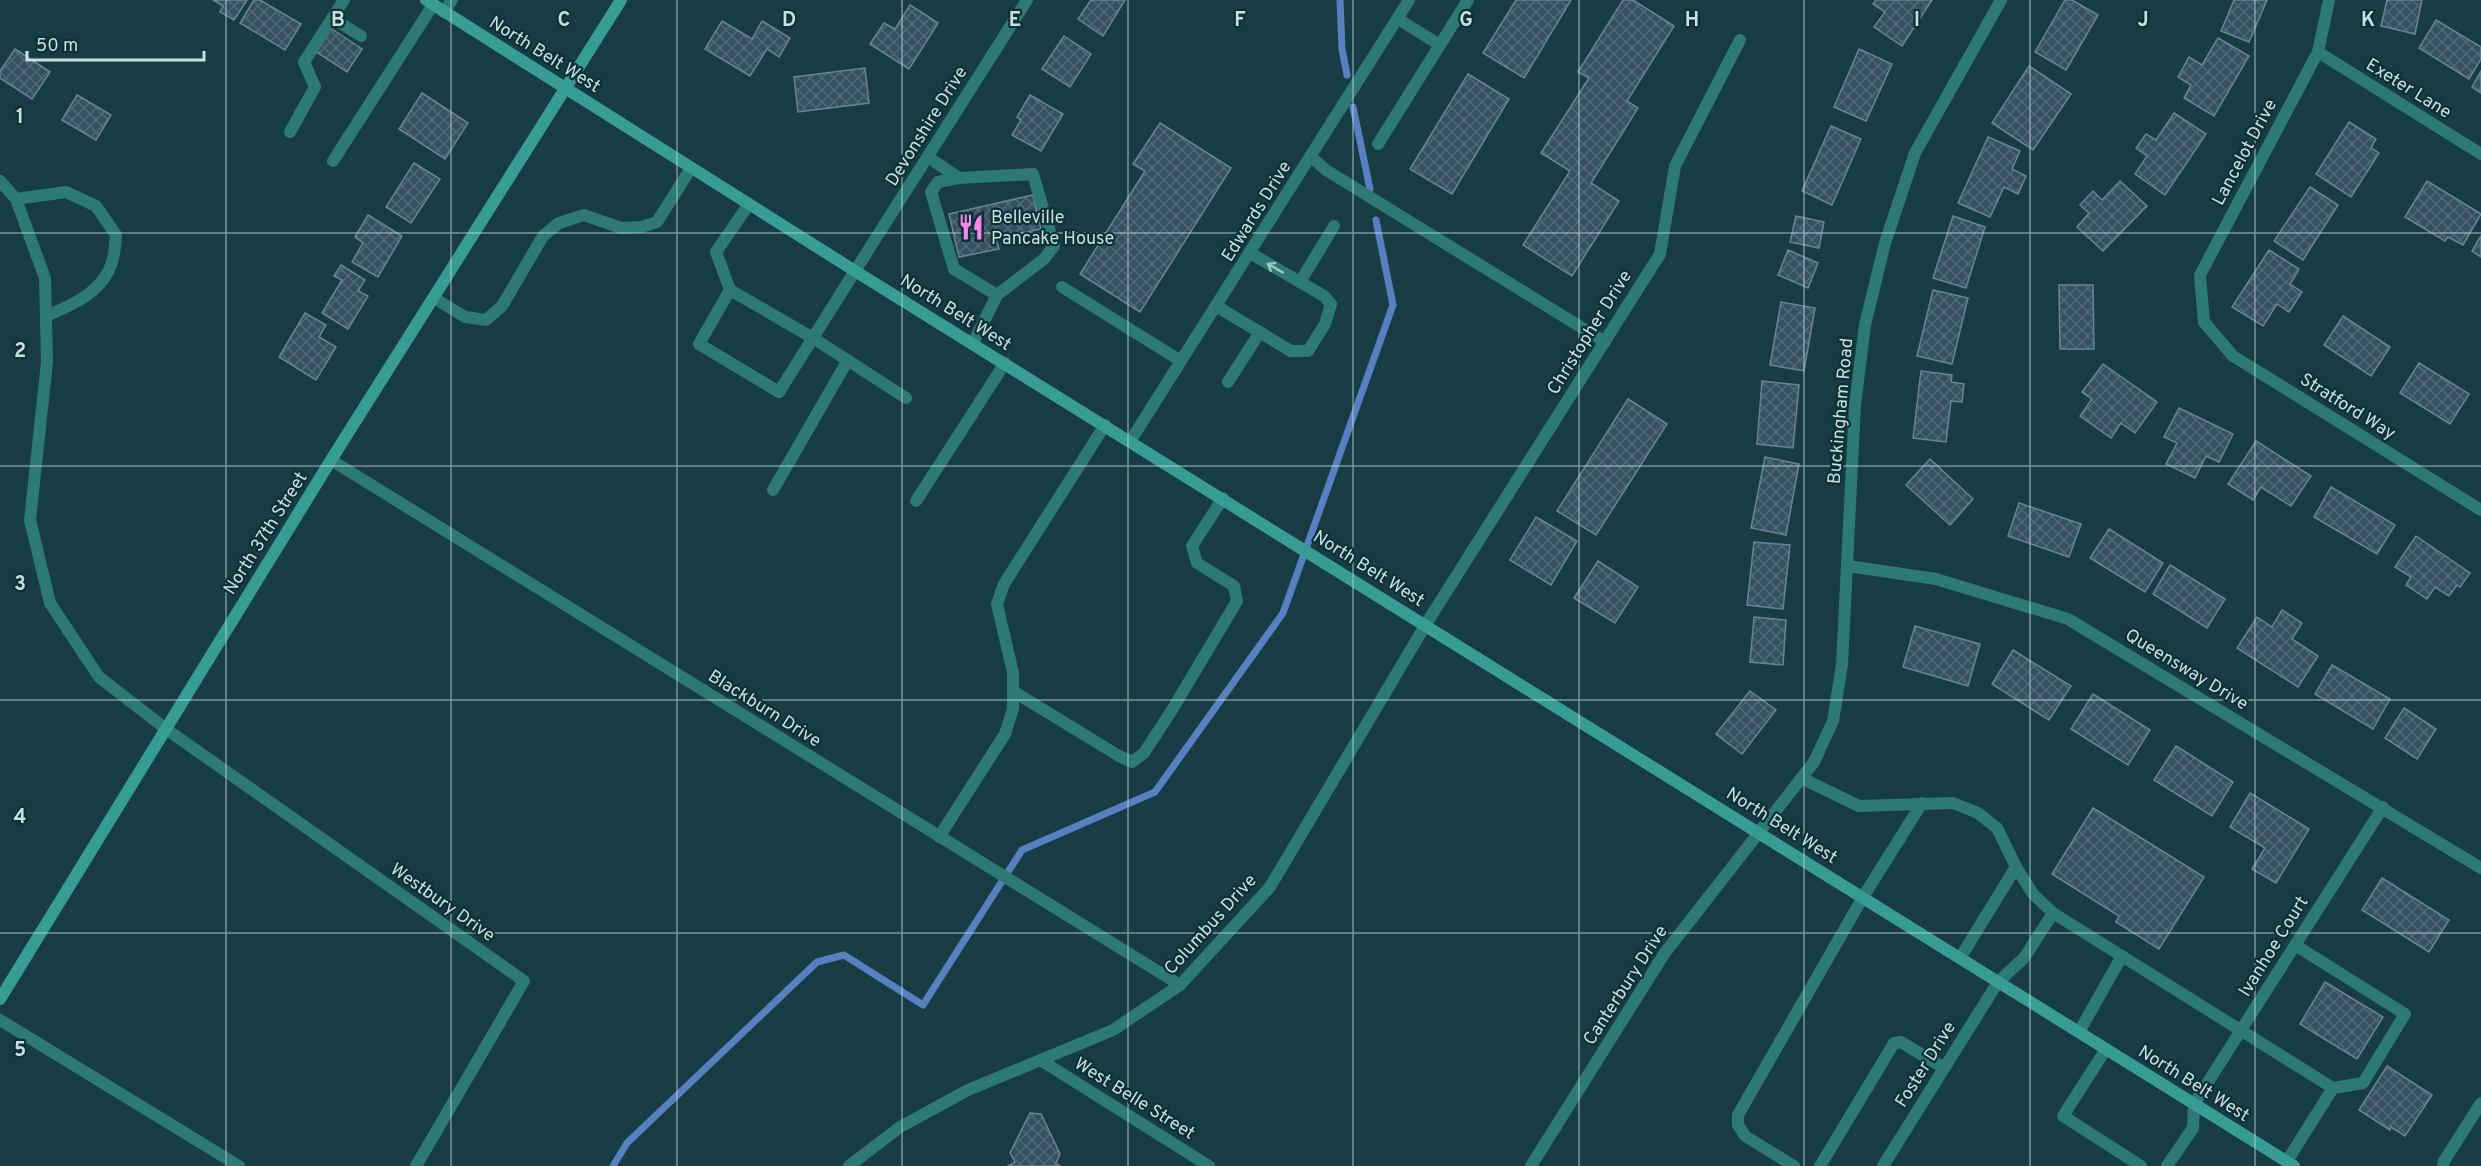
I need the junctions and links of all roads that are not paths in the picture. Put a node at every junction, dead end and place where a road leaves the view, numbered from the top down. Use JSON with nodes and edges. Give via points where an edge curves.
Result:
{"nodes":[{"id":1,"x":344,"y":0,"type":"edge"},
{"id":2,"x":452,"y":0,"type":"edge"},
{"id":3,"x":621,"y":0,"type":"edge"},
{"id":4,"x":1027,"y":0,"type":"edge"},
{"id":5,"x":1409,"y":0,"type":"edge"},
{"id":6,"x":1468,"y":0,"type":"edge"},
{"id":7,"x":2001,"y":0,"type":"edge"},
{"id":8,"x":2329,"y":0,"type":"edge"},
{"id":9,"x":434,"y":5,"type":"edge"},
{"id":10,"x":332,"y":18,"type":"junction"},
{"id":11,"x":1398,"y":19,"type":"junction"},
{"id":12,"x":361,"y":36,"type":"dead end"},
{"id":13,"x":1740,"y":40,"type":"dead end"},
{"id":14,"x":1440,"y":45,"type":"junction"},
{"id":15,"x":2318,"y":52,"type":"junction"},
{"id":16,"x":566,"y":89,"type":"junction"},
{"id":17,"x":290,"y":132,"type":"dead end"},
{"id":18,"x":1378,"y":144,"type":"dead end"},
{"id":19,"x":2481,"y":154,"type":"edge"},
{"id":20,"x":928,"y":157,"type":"junction"},
{"id":21,"x":1311,"y":157,"type":"junction"},
{"id":22,"x":333,"y":161,"type":"dead end"},
{"id":23,"x":692,"y":168,"type":"junction"},
{"id":24,"x":959,"y":178,"type":"junction"},
{"id":25,"x":0,"y":181,"type":"edge"},
{"id":26,"x":16,"y":199,"type":"junction"},
{"id":27,"x":749,"y":204,"type":"junction"},
{"id":28,"x":1334,"y":226,"type":"dead end"},
{"id":29,"x":1250,"y":253,"type":"junction"},
{"id":30,"x":855,"y":271,"type":"junction"},
{"id":31,"x":1300,"y":282,"type":"junction"},
{"id":32,"x":1062,"y":287,"type":"dead end"},
{"id":33,"x":730,"y":290,"type":"junction"},
{"id":34,"x":997,"y":295,"type":"junction"},
{"id":35,"x":434,"y":298,"type":"junction"},
{"id":36,"x":1216,"y":306,"type":"junction"},
{"id":37,"x":46,"y":316,"type":"junction"},
{"id":38,"x":2204,"y":322,"type":"joint"},
{"id":39,"x":1260,"y":332,"type":"junction"},
{"id":40,"x":813,"y":338,"type":"junction"},
{"id":41,"x":1605,"y":342,"type":"junction"},
{"id":42,"x":973,"y":343,"type":"junction"},
{"id":43,"x":848,"y":360,"type":"junction"},
{"id":44,"x":1181,"y":361,"type":"junction"},
{"id":45,"x":1005,"y":363,"type":"junction"},
{"id":46,"x":1228,"y":382,"type":"dead end"},
{"id":47,"x":906,"y":398,"type":"dead end"},
{"id":48,"x":1105,"y":425,"type":"junction"},
{"id":49,"x":1131,"y":440,"type":"junction"},
{"id":50,"x":331,"y":460,"type":"junction"},
{"id":51,"x":773,"y":490,"type":"dead end"},
{"id":52,"x":1223,"y":498,"type":"junction"},
{"id":53,"x":916,"y":501,"type":"dead end"},
{"id":54,"x":2481,"y":510,"type":"edge"},
{"id":55,"x":1848,"y":566,"type":"junction"},
{"id":56,"x":1426,"y":624,"type":"junction"},
{"id":57,"x":1013,"y":691,"type":"junction"},
{"id":58,"x":166,"y":729,"type":"junction"},
{"id":59,"x":1801,"y":778,"type":"junction"},
{"id":60,"x":1922,"y":803,"type":"junction"},
{"id":61,"x":2383,"y":807,"type":"junction"},
{"id":62,"x":1759,"y":831,"type":"junction"},
{"id":63,"x":939,"y":837,"type":"junction"},
{"id":64,"x":2016,"y":867,"type":"junction"},
{"id":65,"x":2481,"y":868,"type":"edge"},
{"id":66,"x":1863,"y":897,"type":"junction"},
{"id":67,"x":2053,"y":913,"type":"junction"},
{"id":68,"x":2295,"y":945,"type":"junction"},
{"id":69,"x":2121,"y":956,"type":"junction"},
{"id":70,"x":1960,"y":958,"type":"junction"},
{"id":71,"x":1998,"y":982,"type":"junction"},
{"id":72,"x":1180,"y":985,"type":"junction"},
{"id":73,"x":0,"y":999,"type":"edge"},
{"id":74,"x":0,"y":1020,"type":"edge"},
{"id":75,"x":2240,"y":1031,"type":"junction"},
{"id":76,"x":2079,"y":1032,"type":"junction"},
{"id":77,"x":2106,"y":1050,"type":"junction"},
{"id":78,"x":1042,"y":1061,"type":"junction"},
{"id":79,"x":1944,"y":1068,"type":"junction"},
{"id":80,"x":2333,"y":1088,"type":"junction"},
{"id":81,"x":2481,"y":1103,"type":"edge"},
{"id":82,"x":2194,"y":1104,"type":"junction"},
{"id":83,"x":2291,"y":1164,"type":"edge"},
{"id":84,"x":238,"y":1166,"type":"edge"},
{"id":85,"x":416,"y":1166,"type":"edge"},
{"id":86,"x":849,"y":1166,"type":"edge"},
{"id":87,"x":1209,"y":1166,"type":"edge"},
{"id":88,"x":1532,"y":1166,"type":"edge"},
{"id":89,"x":1794,"y":1166,"type":"edge"},
{"id":90,"x":1820,"y":1166,"type":"edge"},
{"id":91,"x":1883,"y":1166,"type":"edge"},
{"id":92,"x":2142,"y":1166,"type":"edge"},
{"id":93,"x":2166,"y":1166,"type":"edge"},
{"id":94,"x":2443,"y":1166,"type":"edge"}],
"edges":[{"from":1,"to":10,"type":"street"},
{"from":2,"to":9,"type":"street"},
{"from":3,"to":16,"type":"main road","name":"North 37th Street"},
{"from":4,"to":20,"type":"street","name":"Devonshire Drive"},
{"from":5,"to":11,"type":"street","name":"Edwards Drive"},
{"from":6,"to":14,"type":"street"},
{"from":7,"to":55,"type":"street","name":"Buckingham Road","via":[[1915,153],[1885,243],[1866,325],[1856,405]]},
{"from":8,"to":15,"type":"street","name":"Lancelot Drive"},
{"from":9,"to":16,"type":"main road","name":"North Belt West"},
{"from":9,"to":22,"type":"street"},
{"from":10,"to":12,"type":"street"},
{"from":10,"to":17,"type":"street","via":[[304,62],[315,87]]},
{"from":11,"to":14,"type":"street"},
{"from":11,"to":21,"type":"street","name":"Edwards Drive"},
{"from":13,"to":41,"type":"street","name":"Christopher Drive","via":[[1675,166],[1660,254]]},
{"from":14,"to":18,"type":"street"},
{"from":15,"to":19,"type":"street","name":"Exeter Lane"},
{"from":15,"to":38,"type":"street","name":"Lancelot Drive","via":[[2200,275]]},
{"from":16,"to":23,"type":"main road","name":"North Belt West"},
{"from":16,"to":35,"type":"main road","name":"North 37th Street"},
{"from":20,"to":24,"type":"street"},
{"from":20,"to":30,"type":"street","name":"Devonshire Drive"},
{"from":21,"to":29,"type":"street","name":"Edwards Drive"},
{"from":21,"to":41,"type":"street","via":[[1326,170]]},
{"from":23,"to":27,"type":"main road","name":"North Belt West"},
{"from":23,"to":35,"type":"street","via":[[657,222],[621,228],[584,215],[559,223],[543,236],[502,306],[486,320],[465,317]]},
{"from":24,"to":34,"type":"street","via":[[938,182],[932,192],[954,269]]},
{"from":24,"to":34,"type":"street","via":[[1034,174],[1054,246],[1044,259]]},
{"from":25,"to":26,"type":"street"},
{"from":26,"to":37,"type":"street","via":[[45,278]]},
{"from":26,"to":37,"type":"street","via":[[66,192],[96,206],[116,235],[113,260],[100,283],[81,301]]},
{"from":27,"to":30,"type":"main road","name":"North Belt West"},
{"from":27,"to":33,"type":"street","via":[[716,252]]},
{"from":28,"to":31,"type":"street"},
{"from":31,"to":29,"type":"street","one_way":true},
{"from":29,"to":36,"type":"street","name":"Edwards Drive"},
{"from":30,"to":40,"type":"street","name":"Devonshire Drive"},
{"from":30,"to":42,"type":"main road","name":"North Belt West"},
{"from":31,"to":39,"type":"street","via":[[1331,304],[1325,324],[1308,351],[1291,351]]},
{"from":32,"to":44,"type":"street"},
{"from":33,"to":40,"type":"street"},
{"from":33,"to":40,"type":"street","name":"Devonshire Drive","via":[[699,344],[778,392]]},
{"from":34,"to":42,"type":"street"},
{"from":35,"to":50,"type":"main road","name":"North 37th Street"},
{"from":36,"to":39,"type":"street"},
{"from":36,"to":44,"type":"street","name":"Edwards Drive"},
{"from":37,"to":58,"type":"street","via":[[47,363],[30,520],[50,603],[99,676]]},
{"from":38,"to":54,"type":"street","name":"Stratford Way","via":[[2233,356]]},
{"from":39,"to":46,"type":"street"},
{"from":40,"to":43,"type":"street"},
{"from":41,"to":56,"type":"street","name":"Christopher Drive"},
{"from":42,"to":45,"type":"main road","name":"North Belt West"},
{"from":43,"to":47,"type":"street"},
{"from":43,"to":51,"type":"street"},
{"from":44,"to":49,"type":"street","name":"Edwards Drive"},
{"from":45,"to":48,"type":"main road","name":"North Belt West"},
{"from":45,"to":53,"type":"street"},
{"from":48,"to":49,"type":"main road","name":"North Belt West"},
{"from":48,"to":57,"type":"street","via":[[1004,584],[997,604]]},
{"from":49,"to":52,"type":"main road","name":"North Belt West"},
{"from":50,"to":58,"type":"main road","name":"North 37th Street"},
{"from":50,"to":63,"type":"street","name":"Blackburn Drive"},
{"from":52,"to":56,"type":"main road","name":"North Belt West"},
{"from":52,"to":57,"type":"street","via":[[1192,546],[1197,563],[1234,586],[1237,601],[1144,753],[1132,762],[1119,756]]},
{"from":55,"to":59,"type":"street","name":"Buckingham Road","via":[[1842,665],[1833,721],[1814,762]]},
{"from":55,"to":61,"type":"street","name":"Queensway Drive","via":[[1936,579],[2068,619]]},
{"from":56,"to":62,"type":"main road","name":"North Belt West"},
{"from":56,"to":72,"type":"street","name":"Columbus Drive","via":[[1269,887]]},
{"from":57,"to":63,"type":"street","via":[[1013,709],[1005,734]]},
{"from":58,"to":73,"type":"main road","name":"North 37th Street"},
{"from":58,"to":85,"type":"street","name":"Westbury Drive","via":[[524,981]]},
{"from":59,"to":60,"type":"street","via":[[1858,806]]},
{"from":59,"to":62,"type":"street","name":"Buckingham Road"},
{"from":60,"to":64,"type":"street","via":[[1953,803],[1978,813],[1997,828]]},
{"from":60,"to":66,"type":"street"},
{"from":61,"to":65,"type":"street","name":"Queensway Drive"},
{"from":61,"to":68,"type":"street","name":"Ivanhoe Court"},
{"from":62,"to":66,"type":"main road","name":"North Belt West"},
{"from":62,"to":88,"type":"street","name":"Canterbury Drive","via":[[1664,954]]},
{"from":63,"to":72,"type":"street","name":"Blackburn Drive"},
{"from":64,"to":67,"type":"street","via":[[2033,894]]},
{"from":64,"to":70,"type":"street"},
{"from":66,"to":70,"type":"main road","name":"North Belt West"},
{"from":66,"to":89,"type":"street","via":[[1738,1115],[1738,1125],[1745,1136]]},
{"from":67,"to":69,"type":"street"},
{"from":67,"to":71,"type":"street","name":"Foster Drive","via":[[2024,958]]},
{"from":68,"to":75,"type":"street","name":"Ivanhoe Court"},
{"from":68,"to":80,"type":"street","via":[[2404,1014],[2363,1083]]},
{"from":69,"to":75,"type":"street"},
{"from":69,"to":76,"type":"street"},
{"from":70,"to":71,"type":"main road","name":"North Belt West"},
{"from":71,"to":76,"type":"main road","name":"North Belt West"},
{"from":71,"to":79,"type":"street","name":"Foster Drive"},
{"from":72,"to":78,"type":"street","name":"Columbus Drive","via":[[1113,1030]]},
{"from":74,"to":84,"type":"street"},
{"from":75,"to":80,"type":"street"},
{"from":75,"to":82,"type":"street","name":"Ivanhoe Court"},
{"from":76,"to":77,"type":"main road","name":"North Belt West"},
{"from":77,"to":82,"type":"main road","name":"North Belt West"},
{"from":77,"to":92,"type":"street","via":[[2063,1116]]},
{"from":78,"to":86,"type":"street","name":"Columbus Drive","via":[[968,1090],[900,1127]]},
{"from":78,"to":87,"type":"street","name":"West Belle Street"},
{"from":79,"to":90,"type":"street","via":[[1901,1042],[1894,1043]]},
{"from":79,"to":91,"type":"street","name":"Foster Drive"},
{"from":80,"to":83,"type":"street"},
{"from":81,"to":94,"type":"street"},
{"from":82,"to":83,"type":"main road","name":"North Belt West"},
{"from":82,"to":93,"type":"street","via":[[2193,1128]]}]}
